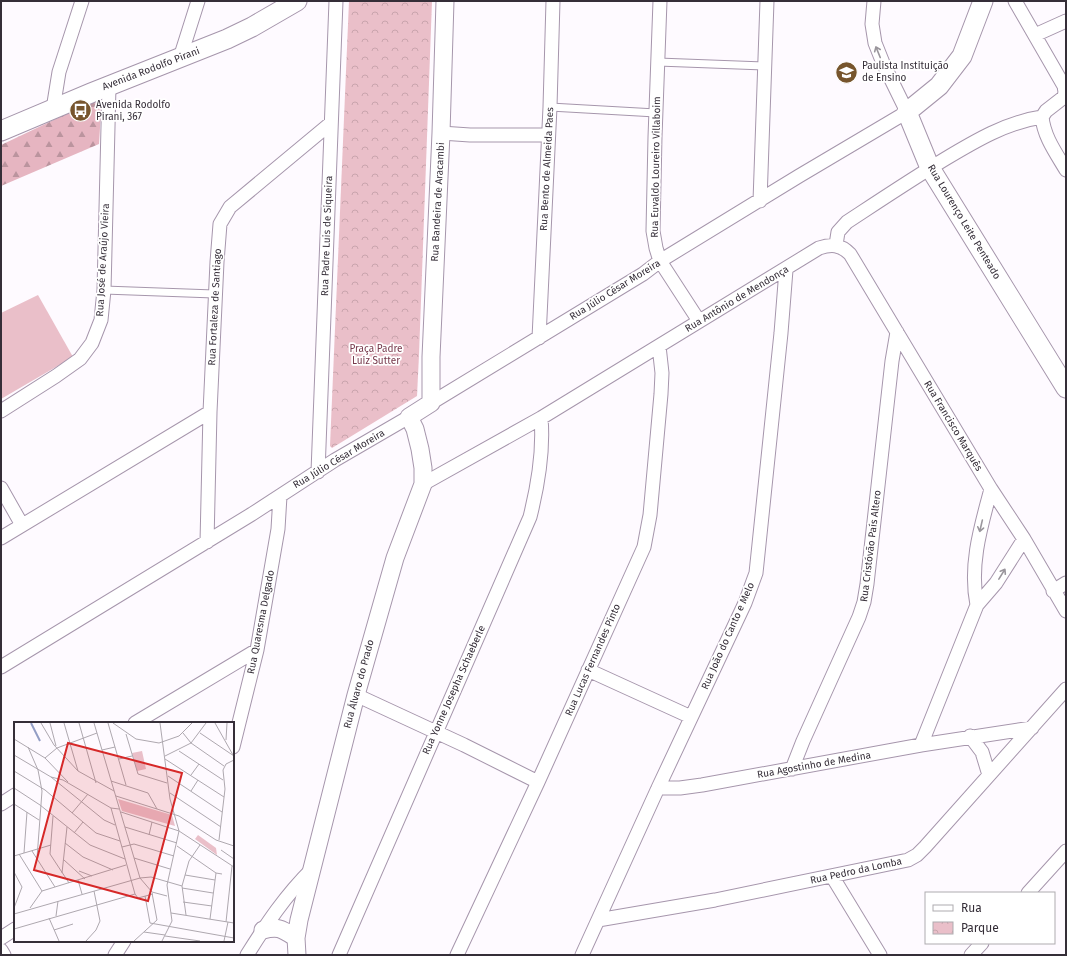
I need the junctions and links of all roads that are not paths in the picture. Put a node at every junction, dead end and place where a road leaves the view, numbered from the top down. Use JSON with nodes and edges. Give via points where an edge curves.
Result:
{"nodes":[{"id":1,"x":82,"y":1,"type":"edge"},
{"id":2,"x":198,"y":1,"type":"edge"},
{"id":3,"x":297,"y":1,"type":"edge"},
{"id":4,"x":336,"y":1,"type":"edge"},
{"id":5,"x":445,"y":1,"type":"edge"},
{"id":6,"x":553,"y":1,"type":"edge"},
{"id":7,"x":660,"y":1,"type":"edge"},
{"id":8,"x":767,"y":1,"type":"edge"},
{"id":9,"x":874,"y":1,"type":"edge"},
{"id":10,"x":983,"y":1,"type":"edge"},
{"id":11,"x":1015,"y":1,"type":"edge"},
{"id":12,"x":1066,"y":22,"type":"edge"},
{"id":13,"x":1035,"y":35,"type":"junction"},
{"id":14,"x":180,"y":58,"type":"junction"},
{"id":15,"x":658,"y":62,"type":"junction"},
{"id":16,"x":764,"y":66,"type":"junction"},
{"id":17,"x":1065,"y":85,"type":"edge"},
{"id":18,"x":109,"y":86,"type":"junction"},
{"id":19,"x":550,"y":107,"type":"junction"},
{"id":20,"x":53,"y":109,"type":"junction"},
{"id":21,"x":907,"y":112,"type":"junction"},
{"id":22,"x":656,"y":113,"type":"junction"},
{"id":23,"x":1042,"y":117,"type":"junction"},
{"id":24,"x":331,"y":123,"type":"junction"},
{"id":25,"x":1,"y":131,"type":"edge"},
{"id":26,"x":441,"y":133,"type":"junction"},
{"id":27,"x":548,"y":135,"type":"junction"},
{"id":28,"x":930,"y":168,"type":"junction"},
{"id":29,"x":1066,"y":170,"type":"edge"},
{"id":30,"x":760,"y":201,"type":"junction"},
{"id":31,"x":836,"y":245,"type":"junction"},
{"id":32,"x":660,"y":261,"type":"junction"},
{"id":33,"x":786,"y":270,"type":"junction"},
{"id":34,"x":104,"y":290,"type":"junction"},
{"id":35,"x":214,"y":294,"type":"junction"},
{"id":36,"x":699,"y":321,"type":"junction"},
{"id":37,"x":897,"y":332,"type":"junction"},
{"id":38,"x":539,"y":338,"type":"junction"},
{"id":39,"x":659,"y":346,"type":"junction"},
{"id":40,"x":1066,"y":388,"type":"edge"},
{"id":41,"x":431,"y":403,"type":"junction"},
{"id":42,"x":1,"y":411,"type":"edge"},
{"id":43,"x":210,"y":412,"type":"junction"},
{"id":44,"x":409,"y":417,"type":"junction"},
{"id":45,"x":541,"y":418,"type":"junction"},
{"id":46,"x":318,"y":472,"type":"junction"},
{"id":47,"x":423,"y":484,"type":"junction"},
{"id":48,"x":1,"y":488,"type":"edge"},
{"id":49,"x":991,"y":488,"type":"junction"},
{"id":50,"x":280,"y":496,"type":"junction"},
{"id":51,"x":22,"y":525,"type":"junction"},
{"id":52,"x":1,"y":538,"type":"edge"},
{"id":53,"x":1024,"y":539,"type":"junction"},
{"id":54,"x":207,"y":542,"type":"junction"},
{"id":55,"x":1066,"y":583,"type":"edge"},
{"id":56,"x":1053,"y":591,"type":"junction"},
{"id":57,"x":977,"y":605,"type":"junction"},
{"id":58,"x":1066,"y":611,"type":"edge"},
{"id":59,"x":257,"y":650,"type":"junction"},
{"id":60,"x":1,"y":667,"type":"edge"},
{"id":61,"x":588,"y":670,"type":"junction"},
{"id":62,"x":1066,"y":689,"type":"edge"},
{"id":63,"x":356,"y":695,"type":"junction"},
{"id":64,"x":691,"y":718,"type":"junction"},
{"id":65,"x":137,"y":722,"type":"edge"},
{"id":66,"x":1032,"y":728,"type":"junction"},
{"id":67,"x":436,"y":732,"type":"junction"},
{"id":68,"x":970,"y":736,"type":"junction"},
{"id":69,"x":234,"y":743,"type":"edge"},
{"id":70,"x":921,"y":745,"type":"junction"},
{"id":71,"x":792,"y":769,"type":"junction"},
{"id":72,"x":989,"y":775,"type":"junction"},
{"id":73,"x":538,"y":782,"type":"junction"},
{"id":74,"x":658,"y":788,"type":"junction"},
{"id":75,"x":14,"y":796,"type":"edge"},
{"id":76,"x":1,"y":804,"type":"edge"},
{"id":77,"x":1066,"y":851,"type":"edge"},
{"id":78,"x":312,"y":869,"type":"junction"},
{"id":79,"x":832,"y":876,"type":"junction"},
{"id":80,"x":1029,"y":892,"type":"edge"},
{"id":81,"x":598,"y":920,"type":"junction"},
{"id":82,"x":14,"y":930,"type":"edge"},
{"id":83,"x":263,"y":930,"type":"junction"},
{"id":84,"x":1,"y":938,"type":"edge"},
{"id":85,"x":296,"y":938,"type":"junction"},
{"id":86,"x":123,"y":942,"type":"edge"},
{"id":87,"x":981,"y":944,"type":"edge"},
{"id":88,"x":1,"y":950,"type":"edge"},
{"id":89,"x":4,"y":955,"type":"edge"},
{"id":90,"x":115,"y":955,"type":"edge"},
{"id":91,"x":247,"y":955,"type":"edge"},
{"id":92,"x":297,"y":955,"type":"edge"},
{"id":93,"x":339,"y":955,"type":"edge"},
{"id":94,"x":457,"y":955,"type":"edge"},
{"id":95,"x":582,"y":955,"type":"edge"},
{"id":96,"x":880,"y":955,"type":"edge"},
{"id":97,"x":971,"y":955,"type":"edge"}],
"edges":[{"from":1,"to":20,"type":"street","via":[[59,72]]},
{"from":2,"to":14,"type":"street"},
{"from":3,"to":14,"type":"main road","name":"Avenida Rodolfo Pirani","via":[[252,27]]},
{"from":4,"to":24,"type":"street","name":"Rua Padre Luis de Siqueira"},
{"from":5,"to":26,"type":"street","name":"Rua Bandeira de Aracambi"},
{"from":6,"to":19,"type":"street","name":"Rua Bento de Almeida Paes"},
{"from":7,"to":15,"type":"street","name":"Rua Euvaldo Loureiro Villaboim"},
{"from":8,"to":16,"type":"street"},
{"from":21,"to":9,"type":"street","name":"Rua Lourenço Leite Penteado","one_way":true,"via":[[875,43],[872,24]]},
{"from":10,"to":21,"type":"main road","name":"Rua Júlio César Moreira","via":[[962,56],[939,86]]},
{"from":11,"to":13,"type":"street"},
{"from":12,"to":13,"type":"street"},
{"from":13,"to":17,"type":"street"},
{"from":14,"to":18,"type":"main road","name":"Avenida Rodolfo Pirani"},
{"from":15,"to":16,"type":"lane"},
{"from":15,"to":22,"type":"street","name":"Rua Euvaldo Loureiro Villaboim"},
{"from":16,"to":30,"type":"street"},
{"from":17,"to":23,"type":"street","via":[[1064,97],[1046,110]]},
{"from":18,"to":20,"type":"main road","name":"Avenida Rodolfo Pirani"},
{"from":18,"to":34,"type":"street","name":"Rua José de Araújo Vieira"},
{"from":19,"to":22,"type":"lane"},
{"from":19,"to":27,"type":"street","name":"Rua Bento de Almeida Paes"},
{"from":20,"to":25,"type":"main road","name":"Avenida Rodolfo Pirani"},
{"from":21,"to":28,"type":"main road","name":"Rua Lourenço Leite Penteado"},
{"from":21,"to":30,"type":"street","name":"Rua Júlio César Moreira"},
{"from":22,"to":32,"type":"street","name":"Rua Euvaldo Loureiro Villaboim","via":[[654,230]]},
{"from":23,"to":28,"type":"street","via":[[1027,119],[981,138]]},
{"from":23,"to":29,"type":"street","via":[[1049,141]]},
{"from":24,"to":35,"type":"street","name":"Rua Fortaleza de Santiago","via":[[230,206],[220,224]]},
{"from":24,"to":46,"type":"street","name":"Rua Padre Luis de Siqueira"},
{"from":26,"to":27,"type":"street"},
{"from":26,"to":41,"type":"street","name":"Rua Bandeira de Aracambi"},
{"from":27,"to":38,"type":"street","name":"Rua Bento de Almeida Paes"},
{"from":28,"to":31,"type":"street","via":[[847,222],[838,232]]},
{"from":28,"to":40,"type":"main road","name":"Rua Lourenço Leite Penteado"},
{"from":30,"to":32,"type":"street","name":"Rua Júlio César Moreira"},
{"from":31,"to":33,"type":"street","name":"Rua Antônio de Mendonça","via":[[818,248]]},
{"from":31,"to":37,"type":"street","name":"Rua Francisco Marquês","via":[[850,254]]},
{"from":32,"to":36,"type":"street","name":"Rua Euvaldo Loureiro Villaboim"},
{"from":32,"to":38,"type":"street","name":"Rua Júlio César Moreira"},
{"from":33,"to":36,"type":"street","name":"Rua Antônio de Mendonça"},
{"from":33,"to":64,"type":"street","name":"Rua João do Canto e Melo","via":[[756,573],[745,603]]},
{"from":34,"to":35,"type":"lane"},
{"from":34,"to":42,"type":"street","name":"Rua José de Araújo Vieira","via":[[101,320],[92,343],[80,358]]},
{"from":35,"to":43,"type":"street","name":"Rua Fortaleza de Santiago"},
{"from":36,"to":39,"type":"street","name":"Rua Antônio de Mendonça"},
{"from":37,"to":49,"type":"street","name":"Rua Francisco Marquês"},
{"from":37,"to":71,"type":"street","name":"Rua Cristóvão País Altero","via":[[864,602]]},
{"from":38,"to":41,"type":"street","name":"Rua Júlio César Moreira"},
{"from":39,"to":45,"type":"street","name":"Rua Antônio de Mendonça"},
{"from":39,"to":61,"type":"street","name":"Rua Lucas Fernandes Pinto","via":[[661,394],[647,537]]},
{"from":41,"to":44,"type":"street","name":"Rua Júlio César Moreira"},
{"from":43,"to":51,"type":"street"},
{"from":43,"to":54,"type":"street","name":"Rua Fortaleza de Santiago"},
{"from":44,"to":46,"type":"street","name":"Rua Júlio César Moreira"},
{"from":44,"to":47,"type":"street","name":"Rua Álvaro do Prado","via":[[420,449]]},
{"from":45,"to":47,"type":"street","name":"Rua Antônio de Mendonça"},
{"from":45,"to":67,"type":"street","name":"Rua Yonne Josepha Schaeberle","via":[[541,460],[530,517]]},
{"from":46,"to":50,"type":"street","name":"Rua Júlio César Moreira"},
{"from":47,"to":63,"type":"street","name":"Rua Álvaro do Prado","via":[[396,558]]},
{"from":48,"to":51,"type":"street"},
{"from":49,"to":53,"type":"street","name":"Rua Francisco Marquês"},
{"from":49,"to":57,"type":"street","one_way":true,"via":[[980,531],[974,575]]},
{"from":50,"to":54,"type":"street","name":"Rua Júlio César Moreira"},
{"from":50,"to":59,"type":"street","name":"Rua Quaresma Delgado","via":[[278,529]]},
{"from":51,"to":52,"type":"street"},
{"from":53,"to":56,"type":"street","name":"Rua Francisco Marquês"},
{"from":57,"to":53,"type":"street","one_way":true,"via":[[996,583]]},
{"from":54,"to":60,"type":"street","name":"Rua Júlio César Moreira"},
{"from":55,"to":56,"type":"street"},
{"from":56,"to":58,"type":"street","name":"Rua Francisco Marquês"},
{"from":57,"to":70,"type":"street"},
{"from":59,"to":65,"type":"street"},
{"from":59,"to":69,"type":"street","name":"Rua Quaresma Delgado"},
{"from":61,"to":64,"type":"street"},
{"from":61,"to":73,"type":"street","name":"Rua Lucas Fernandes Pinto"},
{"from":62,"to":66,"type":"street","name":"Rua Pedro da Lomba"},
{"from":63,"to":67,"type":"street"},
{"from":63,"to":78,"type":"street","name":"Rua Álvaro do Prado"},
{"from":64,"to":74,"type":"street","name":"Rua João do Canto e Melo"},
{"from":66,"to":68,"type":"street","name":"Rua Agostinho de Medina"},
{"from":66,"to":72,"type":"street","name":"Rua Pedro da Lomba"},
{"from":67,"to":73,"type":"street"},
{"from":67,"to":93,"type":"street","name":"Rua Yonne Josepha Schaeberle"},
{"from":68,"to":70,"type":"street","name":"Rua Agostinho de Medina"},
{"from":68,"to":72,"type":"street","via":[[982,752]]},
{"from":70,"to":71,"type":"street","name":"Rua Agostinho de Medina"},
{"from":71,"to":74,"type":"street","name":"Rua Agostinho de Medina","via":[[702,785]]},
{"from":72,"to":79,"type":"street","name":"Rua Pedro da Lomba","via":[[917,855],[908,860]]},
{"from":73,"to":94,"type":"street","name":"Rua Lucas Fernandes Pinto"},
{"from":74,"to":81,"type":"street","name":"Rua João do Canto e Melo"},
{"from":75,"to":76,"type":"street"},
{"from":77,"to":80,"type":"street"},
{"from":78,"to":83,"type":"street","via":[[292,889]]},
{"from":78,"to":85,"type":"street","name":"Rua Álvaro do Prado"},
{"from":79,"to":81,"type":"street","name":"Rua Pedro da Lomba"},
{"from":79,"to":96,"type":"street"},
{"from":81,"to":95,"type":"street","name":"Rua João do Canto e Melo"},
{"from":82,"to":84,"type":"street"},
{"from":83,"to":85,"type":"street","via":[[280,928]]},
{"from":83,"to":91,"type":"street"},
{"from":85,"to":92,"type":"street","name":"Rua Álvaro do Prado"},
{"from":86,"to":90,"type":"street"},
{"from":87,"to":97,"type":"street"},
{"from":88,"to":89,"type":"street"}]}
